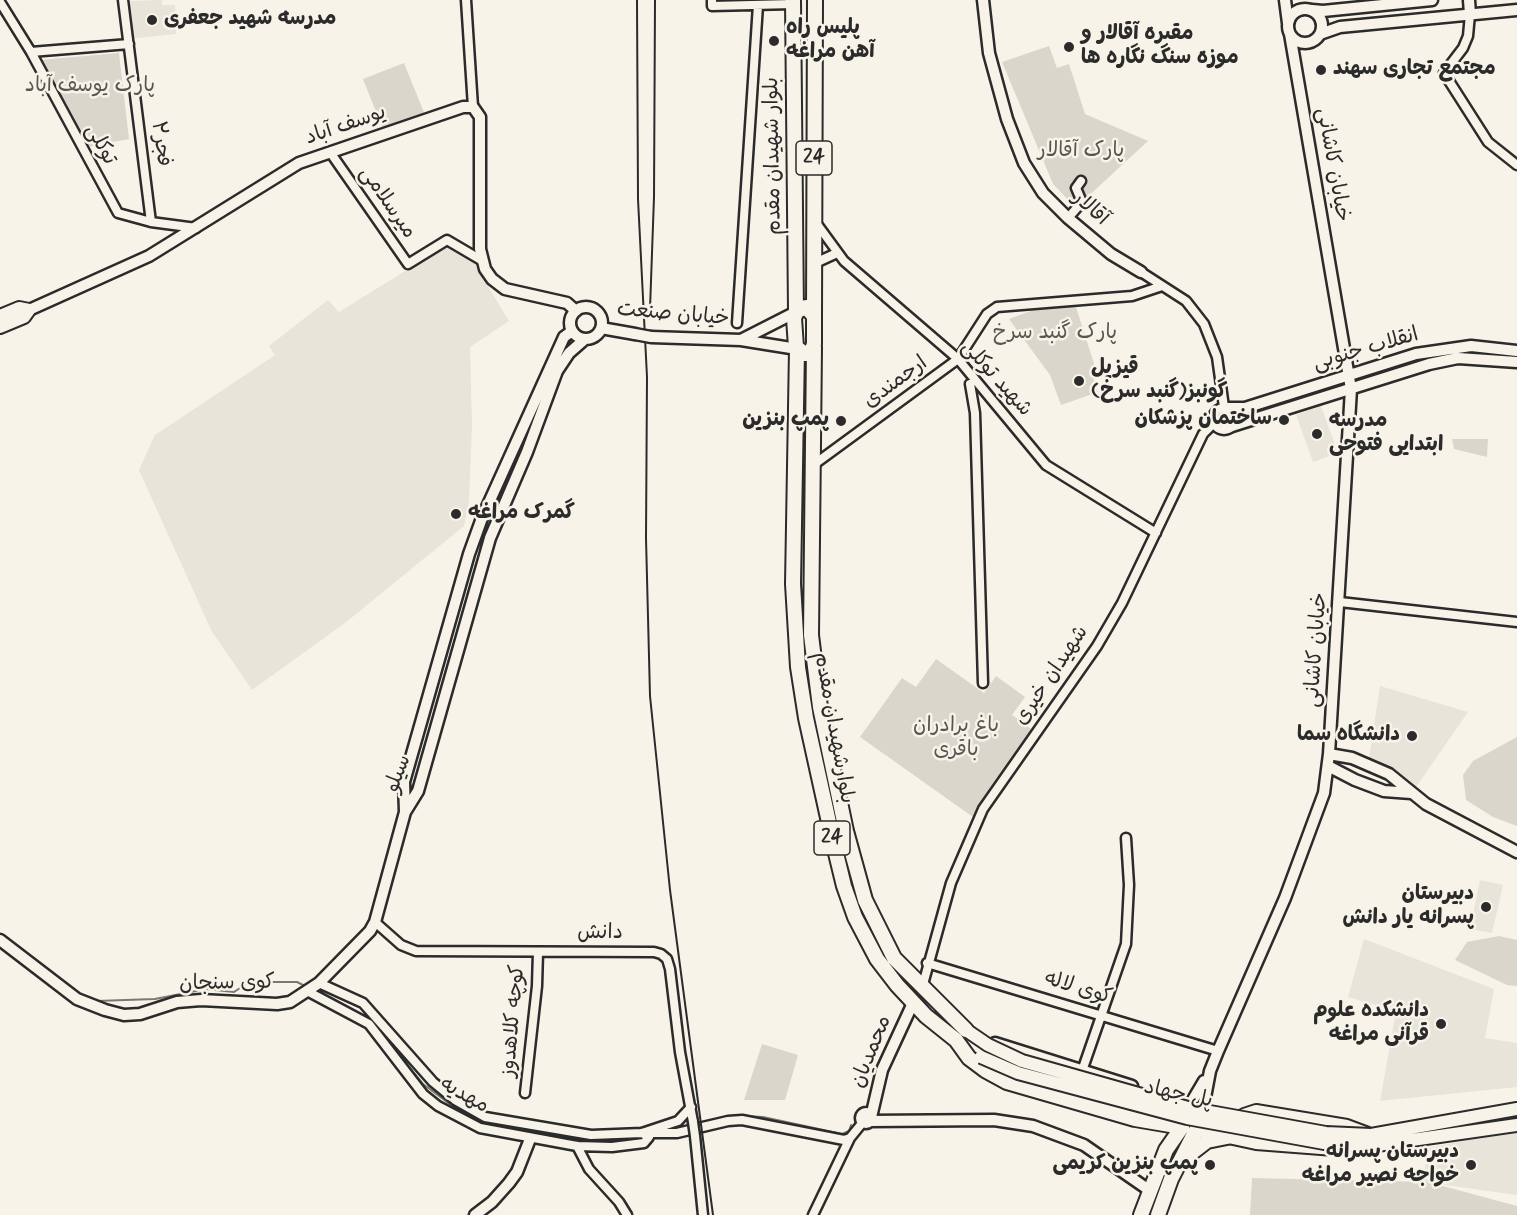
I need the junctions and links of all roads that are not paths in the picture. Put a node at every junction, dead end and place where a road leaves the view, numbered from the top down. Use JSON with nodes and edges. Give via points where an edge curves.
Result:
{"nodes":[{"id":1,"x":123,"y":0,"type":"edge"},
{"id":2,"x":466,"y":0,"type":"edge"},
{"id":3,"x":712,"y":0,"type":"edge"},
{"id":4,"x":815,"y":0,"type":"edge"},
{"id":5,"x":983,"y":0,"type":"edge"},
{"id":6,"x":1285,"y":0,"type":"edge"},
{"id":7,"x":1432,"y":0,"type":"edge"},
{"id":8,"x":1469,"y":0,"type":"edge"},
{"id":9,"x":0,"y":2,"type":"edge"},
{"id":10,"x":793,"y":2,"type":"edge"},
{"id":11,"x":758,"y":5,"type":"junction"},
{"id":12,"x":1517,"y":9,"type":"edge"},
{"id":13,"x":1312,"y":10,"type":"junction"},
{"id":14,"x":1470,"y":14,"type":"junction"},
{"id":15,"x":1289,"y":28,"type":"junction"},
{"id":16,"x":1320,"y":34,"type":"junction"},
{"id":17,"x":129,"y":44,"type":"junction"},
{"id":18,"x":31,"y":52,"type":"junction"},
{"id":19,"x":473,"y":107,"type":"junction"},
{"id":20,"x":330,"y":152,"type":"junction"},
{"id":21,"x":1517,"y":165,"type":"edge"},
{"id":22,"x":1081,"y":181,"type":"dead end"},
{"id":23,"x":1068,"y":218,"type":"junction"},
{"id":24,"x":813,"y":219,"type":"junction"},
{"id":25,"x":151,"y":222,"type":"junction"},
{"id":26,"x":196,"y":228,"type":"junction"},
{"id":27,"x":837,"y":253,"type":"junction"},
{"id":28,"x":481,"y":260,"type":"junction"},
{"id":29,"x":813,"y":264,"type":"junction"},
{"id":30,"x":1141,"y":272,"type":"joint"},
{"id":31,"x":1162,"y":286,"type":"junction"},
{"id":32,"x":29,"y":310,"type":"junction"},
{"id":33,"x":576,"y":311,"type":"junction"},
{"id":34,"x":796,"y":312,"type":"junction"},
{"id":35,"x":0,"y":316,"type":"edge"},
{"id":36,"x":814,"y":316,"type":"junction"},
{"id":37,"x":737,"y":323,"type":"dead end"},
{"id":38,"x":0,"y":327,"type":"edge"},
{"id":39,"x":601,"y":328,"type":"junction"},
{"id":40,"x":572,"y":332,"type":"junction"},
{"id":41,"x":585,"y":339,"type":"junction"},
{"id":42,"x":741,"y":340,"type":"junction"},
{"id":43,"x":814,"y":347,"type":"junction"},
{"id":44,"x":797,"y":349,"type":"junction"},
{"id":45,"x":1517,"y":351,"type":"edge"},
{"id":46,"x":1401,"y":357,"type":"junction"},
{"id":47,"x":958,"y":359,"type":"junction"},
{"id":48,"x":1517,"y":362,"type":"edge"},
{"id":49,"x":1404,"y":370,"type":"junction"},
{"id":50,"x":1347,"y":375,"type":"junction"},
{"id":51,"x":970,"y":384,"type":"dead end"},
{"id":52,"x":1351,"y":389,"type":"junction"},
{"id":53,"x":543,"y":395,"type":"junction"},
{"id":54,"x":1226,"y":408,"type":"junction"},
{"id":55,"x":1214,"y":423,"type":"junction"},
{"id":56,"x":1232,"y":426,"type":"junction"},
{"id":57,"x":812,"y":462,"type":"junction"},
{"id":58,"x":482,"y":518,"type":"junction"},
{"id":59,"x":494,"y":527,"type":"junction"},
{"id":60,"x":1156,"y":533,"type":"junction"},
{"id":61,"x":1340,"y":602,"type":"junction"},
{"id":62,"x":1517,"y":622,"type":"edge"},
{"id":63,"x":983,"y":683,"type":"dead end"},
{"id":64,"x":1329,"y":754,"type":"junction"},
{"id":65,"x":1328,"y":766,"type":"junction"},
{"id":66,"x":1411,"y":793,"type":"junction"},
{"id":67,"x":405,"y":812,"type":"junction"},
{"id":68,"x":1126,"y":838,"type":"dead end"},
{"id":69,"x":1517,"y":852,"type":"edge"},
{"id":70,"x":375,"y":922,"type":"junction"},
{"id":71,"x":0,"y":940,"type":"edge"},
{"id":72,"x":538,"y":952,"type":"junction"},
{"id":73,"x":927,"y":963,"type":"junction"},
{"id":74,"x":311,"y":988,"type":"junction"},
{"id":75,"x":921,"y":989,"type":"junction"},
{"id":76,"x":913,"y":1003,"type":"junction"},
{"id":77,"x":1100,"y":1015,"type":"junction"},
{"id":78,"x":961,"y":1035,"type":"junction"},
{"id":79,"x":1218,"y":1051,"type":"junction"},
{"id":80,"x":1082,"y":1071,"type":"junction"},
{"id":81,"x":1125,"y":1088,"type":"junction"},
{"id":82,"x":525,"y":1093,"type":"dead end"},
{"id":83,"x":1197,"y":1105,"type":"junction"},
{"id":84,"x":691,"y":1107,"type":"junction"},
{"id":85,"x":1517,"y":1109,"type":"edge"},
{"id":86,"x":1115,"y":1113,"type":"junction"},
{"id":87,"x":867,"y":1119,"type":"junction"},
{"id":88,"x":1150,"y":1123,"type":"junction"},
{"id":89,"x":1517,"y":1125,"type":"edge"},
{"id":90,"x":532,"y":1126,"type":"junction"},
{"id":91,"x":1189,"y":1129,"type":"junction"},
{"id":92,"x":645,"y":1133,"type":"junction"},
{"id":93,"x":1227,"y":1137,"type":"junction"},
{"id":94,"x":849,"y":1138,"type":"junction"},
{"id":95,"x":530,"y":1139,"type":"junction"},
{"id":96,"x":1372,"y":1140,"type":"junction"},
{"id":97,"x":1256,"y":1143,"type":"junction"},
{"id":98,"x":577,"y":1146,"type":"junction"},
{"id":99,"x":1166,"y":1150,"type":"junction"},
{"id":100,"x":1160,"y":1165,"type":"junction"},
{"id":101,"x":1176,"y":1168,"type":"junction"},
{"id":102,"x":1149,"y":1190,"type":"junction"},
{"id":103,"x":475,"y":1215,"type":"edge"},
{"id":104,"x":627,"y":1215,"type":"edge"},
{"id":105,"x":703,"y":1215,"type":"edge"},
{"id":106,"x":813,"y":1215,"type":"edge"},
{"id":107,"x":1141,"y":1215,"type":"edge"},
{"id":108,"x":1158,"y":1215,"type":"edge"}],
"edges":[{"from":1,"to":17,"type":"street","name":"فجر۲"},
{"from":2,"to":19,"type":"street"},
{"from":3,"to":11,"type":"street","via":[[712,6]]},
{"from":4,"to":24,"type":"main road","name":"بلوار شهیدان مقدم","number":"24"},
{"from":5,"to":23,"type":"street","name":"آقالار","via":[[989,53],[1024,163],[1043,193]]},
{"from":6,"to":15,"type":"street","name":"خیابان کاشانی"},
{"from":7,"to":13,"type":"street"},
{"from":8,"to":14,"type":"street"},
{"from":9,"to":18,"type":"street","name":"توکلی"},
{"from":10,"to":11,"type":"street"},
{"from":10,"to":34,"type":"main road","name":"بلوار شهیدان مقدم","number":"24"},
{"from":11,"to":37,"type":"street"},
{"from":12,"to":14,"type":"street"},
{"from":13,"to":15,"type":"street","via":[[1294,12]]},
{"from":13,"to":16,"type":"street","via":[[1321,17]]},
{"from":14,"to":16,"type":"street","via":[[1340,27]]},
{"from":14,"to":21,"type":"street","via":[[1463,48],[1444,73],[1488,142]]},
{"from":15,"to":16,"type":"street","via":[[1297,41],[1307,43]]},
{"from":15,"to":50,"type":"street","name":"خیابان کاشانی"},
{"from":17,"to":18,"type":"street"},
{"from":17,"to":25,"type":"street","name":"فجر۲"},
{"from":18,"to":25,"type":"street","name":"توکلی","via":[[118,213]]},
{"from":19,"to":20,"type":"street","name":"یوسف آباد","via":[[463,107]]},
{"from":19,"to":28,"type":"street","via":[[480,117]]},
{"from":20,"to":26,"type":"street","name":"یوسف آباد","via":[[276,175]]},
{"from":20,"to":28,"type":"street","name":"میرسلامی","via":[[408,264],[447,240]]},
{"from":22,"to":23,"type":"street","via":[[1076,188],[1082,202]]},
{"from":23,"to":30,"type":"street","name":"آقالار","via":[[1111,254]]},
{"from":24,"to":27,"type":"street","name":"شهید توکلی"},
{"from":24,"to":29,"type":"main road","name":"بلوار شهیدان مقدم","number":"24"},
{"from":25,"to":26,"type":"street","name":"توکلی"},
{"from":26,"to":32,"type":"street","name":"یوسف آباد","via":[[149,256]]},
{"from":27,"to":29,"type":"street"},
{"from":27,"to":47,"type":"street","name":"شهید توکلی"},
{"from":28,"to":33,"type":"street","via":[[492,279],[505,289],[567,303]]},
{"from":29,"to":36,"type":"main road","name":"بلوار شهیدان مقدم","number":"24"},
{"from":30,"to":31,"type":"street","name":"آقالار"},
{"from":31,"to":47,"type":"street","name":"ارجمندی","via":[[1132,296],[998,307],[987,314]]},
{"from":31,"to":54,"type":"street","name":"آقالار","via":[[1196,310],[1204,324],[1217,357]]},
{"from":32,"to":35,"type":"main road","via":[[19,308]]},
{"from":32,"to":38,"type":"main road","via":[[24,317]]},
{"from":33,"to":39,"type":"street","via":[[585,307],[596,310],[602,319]]},
{"from":33,"to":40,"type":"street","via":[[570,322]]},
{"from":34,"to":36,"type":"main road","via":[[806,308]]},
{"from":34,"to":42,"type":"street","name":"خیابان صنعت"},
{"from":34,"to":44,"type":"main road","number":"24"},
{"from":36,"to":43,"type":"main road","number":"24"},
{"from":39,"to":41,"type":"street","via":[[594,337]]},
{"from":39,"to":42,"type":"street","name":"خیابان صنعت","bridge":true,"via":[[651,337]]},
{"from":40,"to":41,"type":"street"},
{"from":40,"to":53,"type":"street","name":"سیلو","via":[[564,338]]},
{"from":41,"to":53,"type":"street","name":"سیلو","via":[[569,353]]},
{"from":42,"to":44,"type":"street","name":"خیابان صنعت"},
{"from":43,"to":44,"type":"main road","via":[[808,353]]},
{"from":43,"to":57,"type":"main road","name":"بلوارشهیدان مقدم","number":"24"},
{"from":44,"to":76,"type":"main road","name":"بلوارشهیدان مقدم","number":"24","via":[[793,584],[803,701],[844,886],[855,917],[877,959]]},
{"from":45,"to":46,"type":"street","name":"انقلاب جنوبی","via":[[1471,346]]},
{"from":46,"to":49,"type":"street","via":[[1398,363]]},
{"from":46,"to":50,"type":"street","name":"انقلاب جنوبی"},
{"from":47,"to":57,"type":"street","name":"ارجمندی","via":[[816,463]]},
{"from":47,"to":60,"type":"street","name":"شهید توکلی","via":[[1046,465]]},
{"from":48,"to":49,"type":"street","name":"انقلاب جنوبی","via":[[1458,358]]},
{"from":49,"to":52,"type":"street","name":"انقلاب جنوبی"},
{"from":50,"to":52,"type":"street","name":"خیابان کاشانی"},
{"from":50,"to":54,"type":"street","name":"انقلاب جنوبی","via":[[1245,408]]},
{"from":51,"to":63,"type":"street","via":[[975,413]]},
{"from":52,"to":56,"type":"street","name":"انقلاب جنوبی"},
{"from":52,"to":61,"type":"street","name":"خیابان کاشانی"},
{"from":53,"to":58,"type":"street","name":"سیلو"},
{"from":53,"to":59,"type":"street","name":"سیلو","via":[[527,452]]},
{"from":54,"to":55,"type":"street","via":[[1215,412]]},
{"from":54,"to":56,"type":"street","via":[[1235,416]]},
{"from":55,"to":56,"type":"street","via":[[1222,429]]},
{"from":55,"to":60,"type":"street","name":"شهیدان خیری","via":[[1203,434]]},
{"from":57,"to":75,"type":"main road","name":"بلوارشهیدان مقدم","number":"24","via":[[810,633],[822,717],[865,900],[894,958]]},
{"from":58,"to":59,"type":"street"},
{"from":58,"to":67,"type":"street","name":"سیلو","via":[[404,782]]},
{"from":59,"to":67,"type":"street","name":"سیلو","via":[[418,791]]},
{"from":60,"to":73,"type":"street","name":"شهیدان خیری","via":[[1096,646],[983,809],[951,883]]},
{"from":61,"to":62,"type":"street"},
{"from":61,"to":64,"type":"street","name":"خیابان کاشانی"},
{"from":64,"to":65,"type":"street","name":"خیابان کاشانی"},
{"from":64,"to":66,"type":"street","via":[[1352,758],[1389,774]]},
{"from":65,"to":66,"type":"street","via":[[1384,790]]},
{"from":65,"to":79,"type":"street","name":"خیابان کاشانی","via":[[1324,793],[1285,898]]},
{"from":66,"to":69,"type":"street"},
{"from":67,"to":70,"type":"street","name":"کوی سنجان"},
{"from":68,"to":77,"type":"street","via":[[1126,944]]},
{"from":70,"to":72,"type":"street","name":"دانش","via":[[400,945],[416,951]]},
{"from":70,"to":74,"type":"street","name":"کوی سنجان"},
{"from":71,"to":74,"type":"street","name":"کوی سنجان","via":[[77,999],[124,1015],[201,1000],[278,1004],[296,999]]},
{"from":72,"to":82,"type":"street","name":"کوچه کلاهدوز"},
{"from":72,"to":84,"type":"street","name":"دانش","via":[[654,952],[667,959]]},
{"from":73,"to":75,"type":"street","name":"شهیدان خیری"},
{"from":73,"to":77,"type":"street","name":"کوی لاله"},
{"from":74,"to":90,"type":"street","via":[[363,1003],[433,1082],[455,1100],[485,1117]]},
{"from":74,"to":95,"type":"street","name":"مهدیه","via":[[369,1024],[423,1094],[438,1106],[480,1128]]},
{"from":75,"to":78,"type":"main road","name":"بلوارشهیدان مقدم","number":"24"},
{"from":76,"to":78,"type":"main road","name":"بلوارشهیدان مقدم","number":"24"},
{"from":76,"to":87,"type":"street","name":"محمدیان","via":[[882,1070]]},
{"from":77,"to":79,"type":"street","name":"کوی لاله"},
{"from":77,"to":80,"type":"street"},
{"from":78,"to":80,"type":"street","number":"24"},
{"from":78,"to":81,"type":"main road","name":"پل جهاد","bridge":true,"via":[[1022,1061]]},
{"from":78,"to":86,"type":"main road","name":"بلوارشهیدان مقدم","number":"24","via":[[969,1058],[1007,1082]]},
{"from":78,"to":96,"type":"main road","name":"پل جهاد","bridge":true,"via":[[981,1057],[1018,1073],[1187,1118],[1324,1143]]},
{"from":79,"to":83,"type":"street","name":"خیابان کاشانی"},
{"from":80,"to":81,"type":"street","number":"24"},
{"from":81,"to":83,"type":"street","number":"24"},
{"from":81,"to":86,"type":"main road","via":[[1129,1102]]},
{"from":81,"to":96,"type":"main road","name":"پل جهاد","bridge":true,"via":[[1188,1108]]},
{"from":83,"to":91,"type":"main road","via":[[1187,1107]]},
{"from":84,"to":92,"type":"street","via":[[678,1121]]},
{"from":84,"to":105,"type":"street","name":"دانش","bridge":true},
{"from":85,"to":96,"type":"main road"},
{"from":86,"to":88,"type":"main road","name":"بلوارشهیدان مقدم","number":"24"},
{"from":87,"to":94,"type":"street"},
{"from":87,"to":102,"type":"street","via":[[994,1120],[1033,1126],[1084,1145]]},
{"from":88,"to":91,"type":"main road","name":"بلوارشهیدان مقدم","number":"24"},
{"from":88,"to":100,"type":"main road","via":[[1162,1135]]},
{"from":89,"to":96,"type":"main road","via":[[1466,1135]]},
{"from":90,"to":92,"type":"street","via":[[591,1135]]},
{"from":90,"to":95,"type":"street"},
{"from":91,"to":93,"type":"main road"},
{"from":91,"to":99,"type":"main road"},
{"from":91,"to":101,"type":"main road"},
{"from":92,"to":94,"type":"street","via":[[677,1133],[742,1120],[830,1139]]},
{"from":92,"to":98,"type":"street","name":"مهدیه","via":[[648,1139],[644,1143]]},
{"from":93,"to":97,"type":"main road"},
{"from":93,"to":101,"type":"main road","via":[[1207,1141]]},
{"from":94,"to":106,"type":"street"},
{"from":95,"to":98,"type":"street","name":"مهدیه"},
{"from":95,"to":103,"type":"street","via":[[517,1172],[492,1202]]},
{"from":96,"to":97,"type":"main road","via":[[1348,1150]]},
{"from":96,"to":97,"type":"main road","via":[[1347,1126],[1256,1111],[1245,1116],[1240,1127],[1244,1138]]},
{"from":98,"to":104,"type":"street","via":[[589,1169]]},
{"from":99,"to":100,"type":"main road"},
{"from":99,"to":101,"type":"main road","via":[[1179,1150]]},
{"from":100,"to":102,"type":"main road"},
{"from":101,"to":108,"type":"main road"},
{"from":102,"to":107,"type":"main road"}]}
